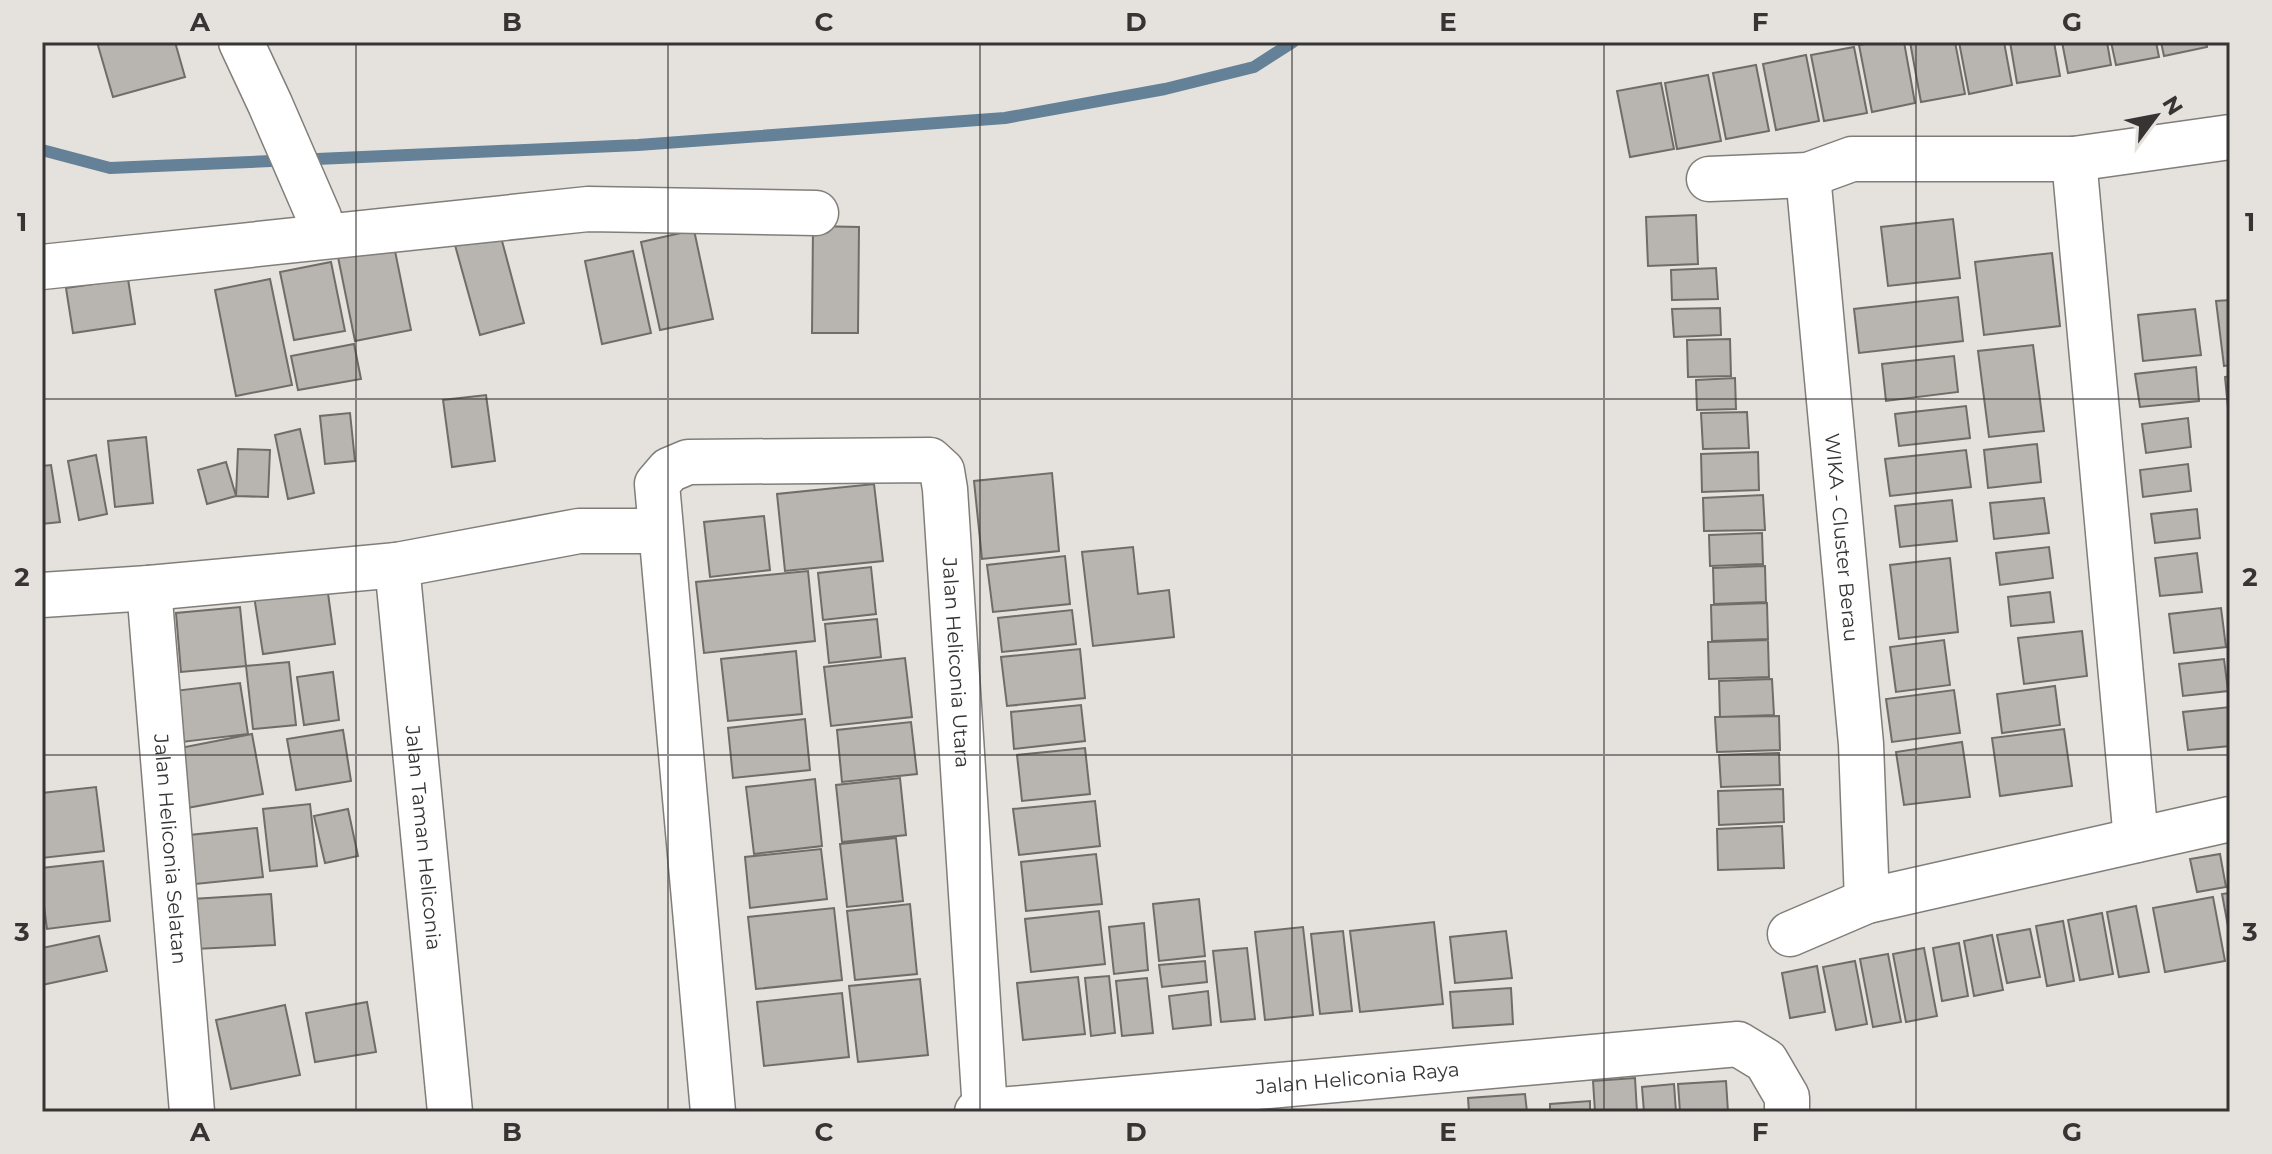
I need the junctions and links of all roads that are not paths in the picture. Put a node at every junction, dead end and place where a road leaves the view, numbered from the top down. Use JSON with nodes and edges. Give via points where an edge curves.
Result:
{"nodes":[{"id":1,"x":241,"y":42,"type":"edge"},
{"id":2,"x":2230,"y":137,"type":"edge"},
{"id":3,"x":2074,"y":159,"type":"junction"},
{"id":4,"x":1808,"y":175,"type":"junction"},
{"id":5,"x":1709,"y":179,"type":"dead end"},
{"id":6,"x":816,"y":213,"type":"dead end"},
{"id":7,"x":322,"y":227,"type":"junction"},
{"id":8,"x":42,"y":267,"type":"edge"},
{"id":9,"x":660,"y":531,"type":"junction"},
{"id":10,"x":397,"y":565,"type":"junction"},
{"id":11,"x":149,"y":588,"type":"junction"},
{"id":12,"x":42,"y":595,"type":"edge"},
{"id":13,"x":2230,"y":819,"type":"edge"},
{"id":14,"x":2136,"y":840,"type":"junction"},
{"id":15,"x":1867,"y":901,"type":"junction"},
{"id":16,"x":1790,"y":934,"type":"dead end"},
{"id":17,"x":985,"y":1111,"type":"edge"},
{"id":18,"x":192,"y":1112,"type":"edge"},
{"id":19,"x":450,"y":1112,"type":"edge"},
{"id":20,"x":713,"y":1112,"type":"edge"},
{"id":21,"x":977,"y":1112,"type":"edge"},
{"id":22,"x":1787,"y":1112,"type":"edge"}],
"edges":[{"from":1,"to":7,"type":"street"},
{"from":2,"to":3,"type":"street"},
{"from":3,"to":4,"type":"street","via":[[1852,159]]},
{"from":3,"to":14,"type":"street"},
{"from":4,"to":5,"type":"street"},
{"from":4,"to":15,"type":"street","name":"WIKA - Cluster Berau","via":[[1861,744]]},
{"from":6,"to":7,"type":"street","via":[[588,209]]},
{"from":7,"to":8,"type":"street"},
{"from":9,"to":10,"type":"street","via":[[579,531]]},
{"from":9,"to":17,"type":"street","name":"Jalan Heliconia Utara","via":[[657,484],[669,470],[688,462],[930,460],[942,471]]},
{"from":9,"to":20,"type":"street"},
{"from":10,"to":11,"type":"street"},
{"from":10,"to":19,"type":"street","name":"Jalan Taman Heliconia"},
{"from":11,"to":12,"type":"street"},
{"from":11,"to":18,"type":"street","name":"Jalan Heliconia Selatan"},
{"from":13,"to":14,"type":"street"},
{"from":14,"to":15,"type":"street"},
{"from":15,"to":16,"type":"street"},
{"from":17,"to":21,"type":"street","name":"Jalan Heliconia Raya"},
{"from":17,"to":22,"type":"street","name":"Jalan Heliconia Raya","via":[[1738,1044],[1766,1061],[1787,1097]]}]}
